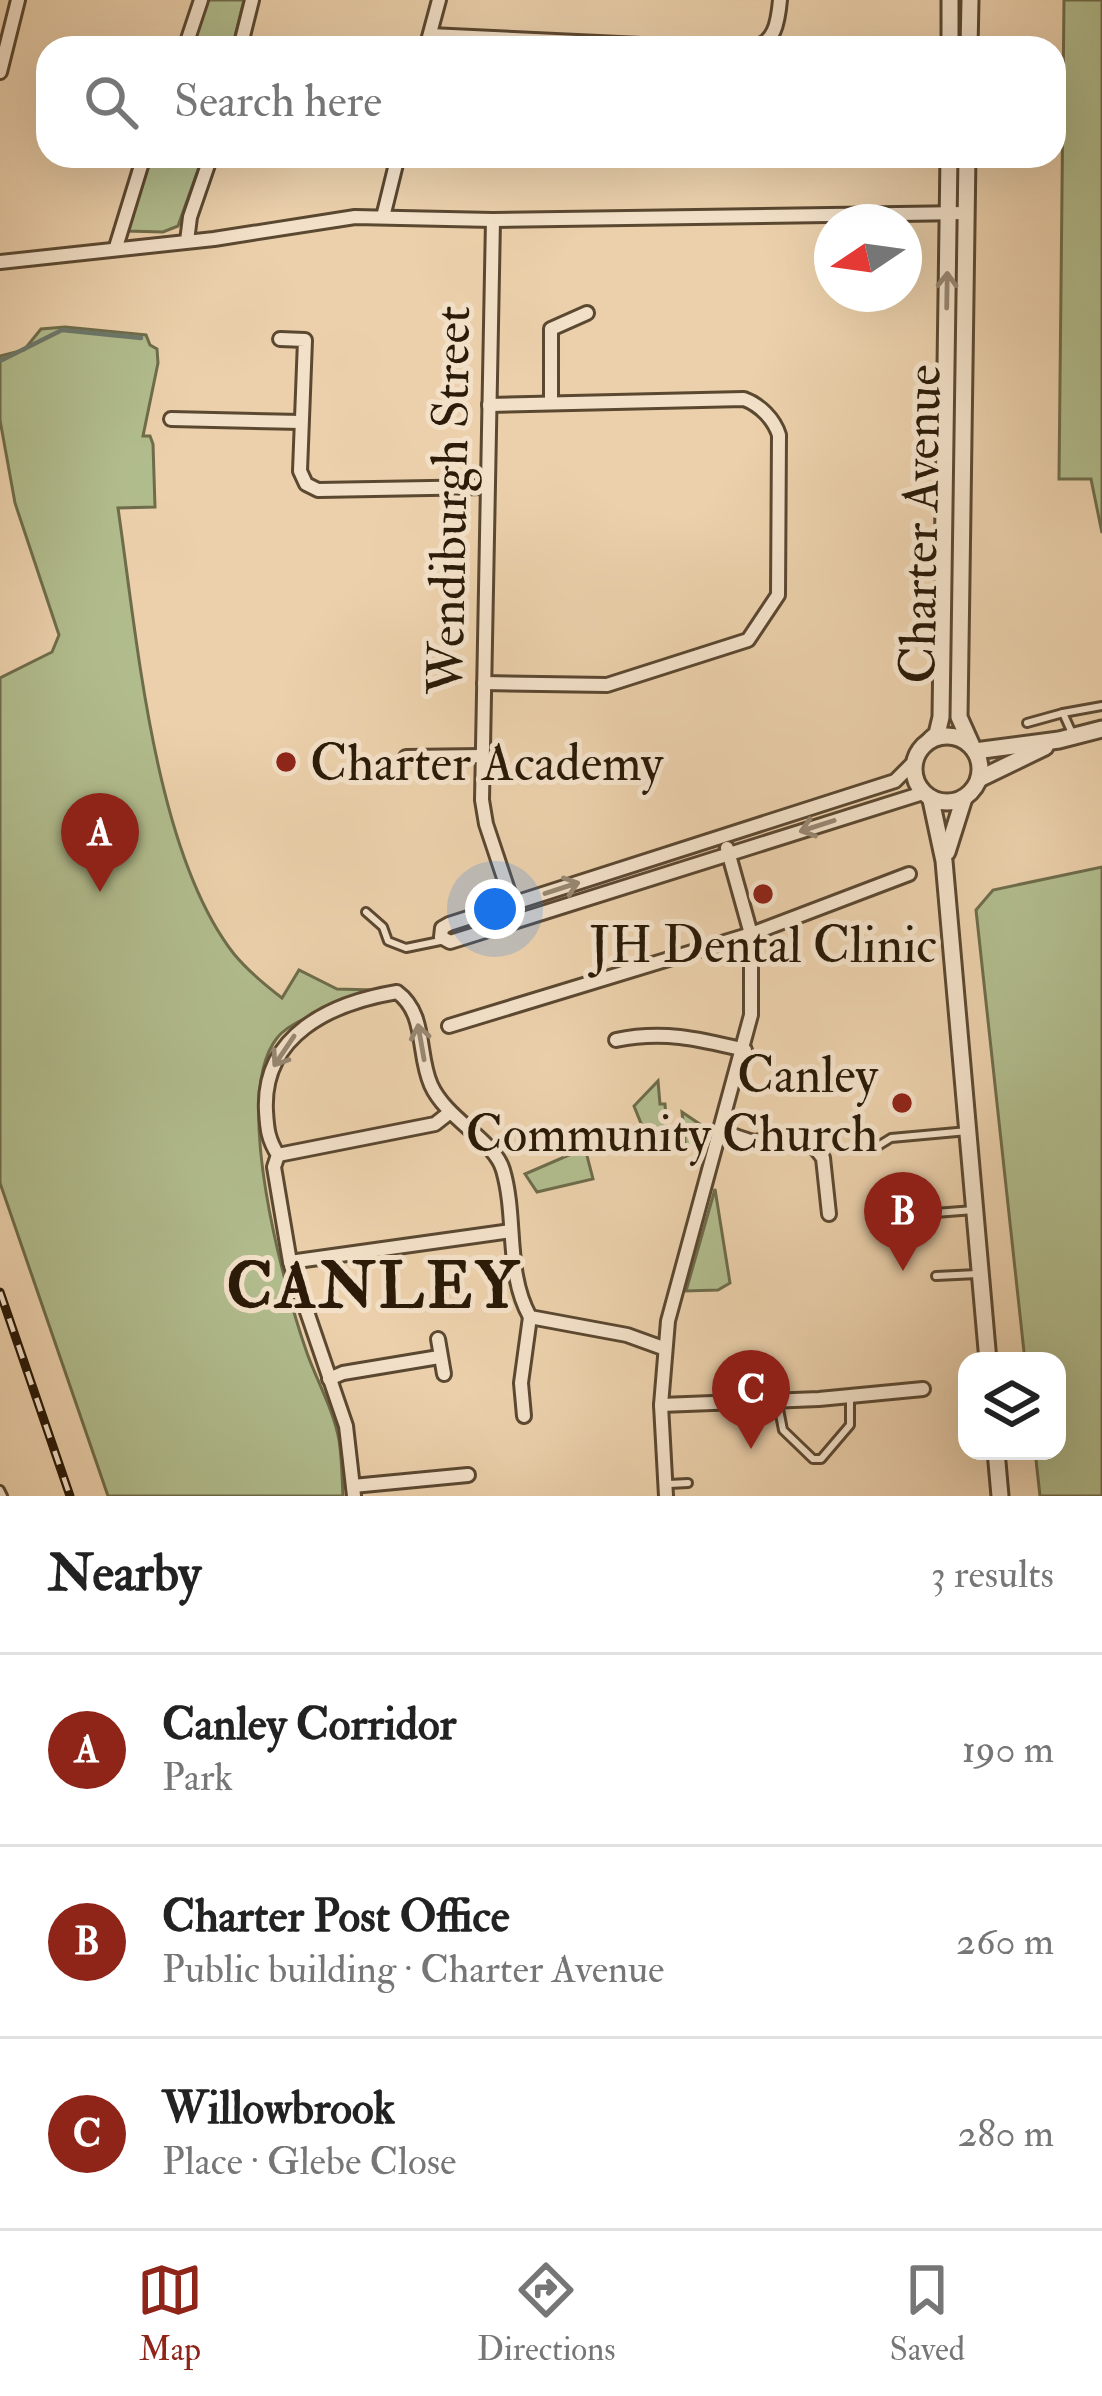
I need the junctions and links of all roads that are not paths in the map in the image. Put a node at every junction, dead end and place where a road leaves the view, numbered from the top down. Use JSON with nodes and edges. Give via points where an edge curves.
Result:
{"nodes":[{"id":1,"x":19,"y":0,"type":"edge"},
{"id":2,"x":200,"y":0,"type":"edge"},
{"id":3,"x":252,"y":0,"type":"edge"},
{"id":4,"x":439,"y":0,"type":"edge"},
{"id":5,"x":779,"y":0,"type":"edge"},
{"id":6,"x":950,"y":0,"type":"edge"},
{"id":7,"x":970,"y":0,"type":"edge"},
{"id":8,"x":189,"y":36,"type":"edge"},
{"id":9,"x":243,"y":36,"type":"edge"},
{"id":10,"x":429,"y":36,"type":"edge"},
{"id":11,"x":770,"y":36,"type":"edge"},
{"id":12,"x":950,"y":36,"type":"edge"},
{"id":13,"x":969,"y":36,"type":"edge"},
{"id":14,"x":0,"y":72,"type":"edge"},
{"id":15,"x":141,"y":168,"type":"edge"},
{"id":16,"x":208,"y":168,"type":"edge"},
{"id":17,"x":395,"y":168,"type":"edge"},
{"id":18,"x":951,"y":168,"type":"edge"},
{"id":19,"x":965,"y":168,"type":"edge"},
{"id":20,"x":957,"y":213,"type":"junction"},
{"id":21,"x":382,"y":217,"type":"junction"},
{"id":22,"x":493,"y":220,"type":"junction"},
{"id":23,"x":187,"y":241,"type":"junction"},
{"id":24,"x":116,"y":247,"type":"junction"},
{"id":25,"x":0,"y":262,"type":"edge"},
{"id":26,"x":587,"y":313,"type":"dead end"},
{"id":27,"x":280,"y":339,"type":"dead end"},
{"id":28,"x":551,"y":403,"type":"junction"},
{"id":29,"x":489,"y":405,"type":"junction"},
{"id":30,"x":171,"y":419,"type":"dead end"},
{"id":31,"x":301,"y":422,"type":"junction"},
{"id":32,"x":486,"y":487,"type":"junction"},
{"id":33,"x":484,"y":683,"type":"junction"},
{"id":34,"x":1102,"y":706,"type":"edge"},
{"id":35,"x":1064,"y":713,"type":"junction"},
{"id":36,"x":1027,"y":723,"type":"dead end"},
{"id":37,"x":1102,"y":729,"type":"edge"},
{"id":38,"x":1066,"y":738,"type":"junction"},
{"id":39,"x":931,"y":740,"type":"junction"},
{"id":40,"x":974,"y":748,"type":"junction"},
{"id":41,"x":482,"y":756,"type":"junction"},
{"id":42,"x":406,"y":757,"type":"dead end"},
{"id":43,"x":913,"y":763,"type":"junction"},
{"id":44,"x":980,"y":778,"type":"junction"},
{"id":45,"x":927,"y":796,"type":"junction"},
{"id":46,"x":964,"y":798,"type":"junction"},
{"id":47,"x":724,"y":836,"type":"junction"},
{"id":48,"x":729,"y":855,"type":"junction"},
{"id":49,"x":944,"y":861,"type":"junction"},
{"id":50,"x":909,"y":874,"type":"dead end"},
{"id":51,"x":512,"y":904,"type":"junction"},
{"id":52,"x":366,"y":912,"type":"dead end"},
{"id":53,"x":520,"y":920,"type":"junction"},
{"id":54,"x":751,"y":934,"type":"junction"},
{"id":55,"x":443,"y":940,"type":"junction"},
{"id":56,"x":449,"y":1025,"type":"dead end"},
{"id":57,"x":616,"y":1040,"type":"dead end"},
{"id":58,"x":745,"y":1051,"type":"junction"},
{"id":59,"x":449,"y":1113,"type":"junction"},
{"id":60,"x":720,"y":1131,"type":"junction"},
{"id":61,"x":968,"y":1131,"type":"junction"},
{"id":62,"x":878,"y":1146,"type":"dead end"},
{"id":63,"x":278,"y":1155,"type":"junction"},
{"id":64,"x":975,"y":1210,"type":"junction"},
{"id":65,"x":830,"y":1214,"type":"dead end"},
{"id":66,"x":935,"y":1214,"type":"dead end"},
{"id":67,"x":511,"y":1231,"type":"junction"},
{"id":68,"x":290,"y":1262,"type":"junction"},
{"id":69,"x":980,"y":1274,"type":"junction"},
{"id":70,"x":936,"y":1276,"type":"dead end"},
{"id":71,"x":530,"y":1317,"type":"junction"},
{"id":72,"x":438,"y":1339,"type":"dead end"},
{"id":73,"x":663,"y":1348,"type":"junction"},
{"id":74,"x":987,"y":1352,"type":"edge"},
{"id":75,"x":440,"y":1357,"type":"junction"},
{"id":76,"x":444,"y":1374,"type":"dead end"},
{"id":77,"x":329,"y":1379,"type":"junction"},
{"id":78,"x":923,"y":1389,"type":"dead end"},
{"id":79,"x":850,"y":1396,"type":"junction"},
{"id":80,"x":778,"y":1400,"type":"junction"},
{"id":81,"x":661,"y":1405,"type":"junction"},
{"id":82,"x":524,"y":1416,"type":"dead end"},
{"id":83,"x":997,"y":1460,"type":"edge"},
{"id":84,"x":468,"y":1475,"type":"dead end"},
{"id":85,"x":688,"y":1483,"type":"dead end"},
{"id":86,"x":666,"y":1490,"type":"edge"},
{"id":87,"x":354,"y":1491,"type":"edge"},
{"id":88,"x":1000,"y":1496,"type":"edge"}],
"edges":[{"from":1,"to":14,"type":"street"},
{"from":2,"to":8,"type":"street"},
{"from":3,"to":9,"type":"street"},
{"from":4,"to":10,"type":"street"},
{"from":5,"to":11,"type":"street"},
{"from":6,"to":12,"type":"street"},
{"from":7,"to":13,"type":"street"},
{"from":15,"to":24,"type":"street"},
{"from":16,"to":23,"type":"street"},
{"from":17,"to":21,"type":"street"},
{"from":18,"to":20,"type":"street","name":"Charter Avenue"},
{"from":19,"to":20,"type":"street","name":"Charter Avenue"},
{"from":20,"to":22,"type":"street"},
{"from":39,"to":20,"type":"street","name":"Charter Avenue","one_way":true,"via":[[941,717]]},
{"from":20,"to":40,"type":"street","name":"Charter Avenue","via":[[959,717]]},
{"from":21,"to":22,"type":"street"},
{"from":21,"to":23,"type":"street"},
{"from":22,"to":29,"type":"street","name":"Wendiburgh Street"},
{"from":23,"to":24,"type":"street"},
{"from":24,"to":25,"type":"street"},
{"from":26,"to":28,"type":"street","via":[[551,328]]},
{"from":27,"to":31,"type":"street","via":[[305,340]]},
{"from":28,"to":29,"type":"street"},
{"from":28,"to":33,"type":"street","via":[[754,403],[779,435],[778,596],[748,640],[670,667],[608,685]]},
{"from":29,"to":32,"type":"street","name":"Wendiburgh Street"},
{"from":30,"to":31,"type":"street"},
{"from":31,"to":32,"type":"street","via":[[301,471],[318,490]]},
{"from":32,"to":33,"type":"street","name":"Wendiburgh Street"},
{"from":33,"to":41,"type":"street","name":"Wendiburgh Street"},
{"from":34,"to":35,"type":"lane"},
{"from":35,"to":36,"type":"lane"},
{"from":35,"to":38,"type":"lane"},
{"from":37,"to":38,"type":"street"},
{"from":38,"to":40,"type":"street"},
{"from":38,"to":44,"type":"street"},
{"from":39,"to":40,"type":"street","via":[[958,738]]},
{"from":39,"to":43,"type":"street"},
{"from":40,"to":44,"type":"street"},
{"from":41,"to":42,"type":"street"},
{"from":41,"to":51,"type":"street","name":"Wendiburgh Street","via":[[486,824]]},
{"from":43,"to":45,"type":"street"},
{"from":43,"to":47,"type":"street","via":[[896,781]]},
{"from":44,"to":46,"type":"street"},
{"from":45,"to":46,"type":"street"},
{"from":45,"to":48,"type":"street","one_way":true},
{"from":45,"to":49,"type":"street"},
{"from":46,"to":49,"type":"street"},
{"from":47,"to":48,"type":"street"},
{"from":51,"to":47,"type":"street","one_way":true},
{"from":48,"to":53,"type":"street"},
{"from":48,"to":54,"type":"street"},
{"from":49,"to":61,"type":"street"},
{"from":50,"to":54,"type":"street"},
{"from":51,"to":53,"type":"street","name":"Wendiburgh Street"},
{"from":51,"to":55,"type":"street","via":[[445,926]]},
{"from":52,"to":55,"type":"lane","via":[[388,941],[406,948]]},
{"from":53,"to":55,"type":"street"},
{"from":54,"to":56,"type":"street"},
{"from":54,"to":58,"type":"street"},
{"from":57,"to":58,"type":"street","via":[[676,1034]]},
{"from":58,"to":60,"type":"street"},
{"from":59,"to":63,"type":"street","via":[[436,1124]]},
{"from":59,"to":63,"type":"street","one_way":true,"via":[[432,1087],[416,1014],[397,992],[377,995],[284,1043],[265,1094],[268,1140]]},
{"from":59,"to":67,"type":"street","via":[[502,1167]]},
{"from":60,"to":65,"type":"street","via":[[753,1142],[796,1137],[812,1144],[823,1158]]},
{"from":60,"to":73,"type":"street"},
{"from":61,"to":62,"type":"lane"},
{"from":61,"to":64,"type":"street"},
{"from":63,"to":68,"type":"street"},
{"from":64,"to":66,"type":"lane"},
{"from":64,"to":69,"type":"street"},
{"from":67,"to":68,"type":"street"},
{"from":67,"to":71,"type":"street","via":[[518,1296]]},
{"from":68,"to":77,"type":"street"},
{"from":69,"to":70,"type":"lane"},
{"from":69,"to":74,"type":"street"},
{"from":71,"to":73,"type":"street"},
{"from":71,"to":82,"type":"street"},
{"from":72,"to":75,"type":"street"},
{"from":73,"to":81,"type":"street"},
{"from":75,"to":76,"type":"street"},
{"from":75,"to":77,"type":"street"},
{"from":77,"to":87,"type":"street","via":[[346,1426]]},
{"from":78,"to":79,"type":"street"},
{"from":79,"to":80,"type":"street"},
{"from":79,"to":80,"type":"lane","via":[[850,1425],[828,1456],[813,1460],[783,1430]]},
{"from":80,"to":81,"type":"street"},
{"from":81,"to":86,"type":"street"},
{"from":83,"to":88,"type":"street"},
{"from":84,"to":87,"type":"street"},
{"from":85,"to":86,"type":"lane"}]}
